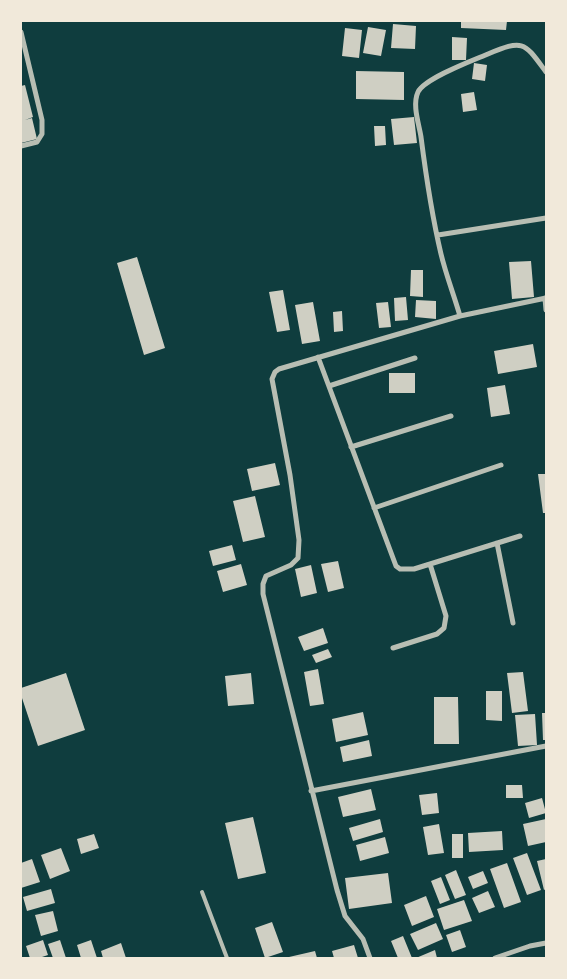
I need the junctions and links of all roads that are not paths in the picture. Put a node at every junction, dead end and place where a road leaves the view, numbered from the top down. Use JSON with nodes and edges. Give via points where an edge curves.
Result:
{"nodes":[{"id":1,"x":21,"y":32,"type":"edge"},
{"id":2,"x":546,"y":72,"type":"edge"},
{"id":3,"x":21,"y":146,"type":"edge"},
{"id":4,"x":546,"y":218,"type":"edge"},
{"id":5,"x":438,"y":235,"type":"junction"},
{"id":6,"x":545,"y":298,"type":"edge"},
{"id":7,"x":546,"y":310,"type":"edge"},
{"id":8,"x":460,"y":316,"type":"junction"},
{"id":9,"x":318,"y":357,"type":"junction"},
{"id":10,"x":415,"y":358,"type":"dead end"},
{"id":11,"x":329,"y":386,"type":"junction"},
{"id":12,"x":451,"y":416,"type":"dead end"},
{"id":13,"x":351,"y":447,"type":"junction"},
{"id":14,"x":502,"y":465,"type":"dead end"},
{"id":15,"x":374,"y":508,"type":"junction"},
{"id":16,"x":520,"y":536,"type":"dead end"},
{"id":17,"x":497,"y":542,"type":"junction"},
{"id":18,"x":430,"y":564,"type":"junction"},
{"id":19,"x":513,"y":623,"type":"dead end"},
{"id":20,"x":393,"y":648,"type":"dead end"},
{"id":21,"x":546,"y":746,"type":"edge"},
{"id":22,"x":311,"y":791,"type":"junction"},
{"id":23,"x":202,"y":892,"type":"dead end"},
{"id":24,"x":546,"y":943,"type":"edge"},
{"id":25,"x":227,"y":958,"type":"edge"},
{"id":26,"x":370,"y":958,"type":"edge"},
{"id":27,"x":495,"y":958,"type":"edge"}],
"edges":[{"from":1,"to":3,"type":"street","via":[[42,120],[42,134],[37,142]]},
{"from":2,"to":5,"type":"street","via":[[522,45],[510,45],[453,69],[418,92],[416,103]]},
{"from":4,"to":5,"type":"street"},
{"from":5,"to":8,"type":"street"},
{"from":6,"to":7,"type":"street"},
{"from":6,"to":8,"type":"street"},
{"from":8,"to":9,"type":"street"},
{"from":9,"to":11,"type":"street"},
{"from":9,"to":22,"type":"street","via":[[279,369],[272,379],[299,540],[298,558],[291,565],[266,576],[263,584]]},
{"from":10,"to":11,"type":"street"},
{"from":11,"to":13,"type":"street"},
{"from":12,"to":13,"type":"street"},
{"from":13,"to":15,"type":"street"},
{"from":14,"to":15,"type":"street"},
{"from":15,"to":18,"type":"street","via":[[396,566],[406,570]]},
{"from":16,"to":17,"type":"street"},
{"from":17,"to":18,"type":"street"},
{"from":17,"to":19,"type":"street"},
{"from":18,"to":20,"type":"street","via":[[446,616],[444,628],[437,634]]},
{"from":21,"to":22,"type":"street"},
{"from":22,"to":26,"type":"street","via":[[345,916],[363,939]]},
{"from":23,"to":25,"type":"lane"},
{"from":24,"to":27,"type":"street"}]}
